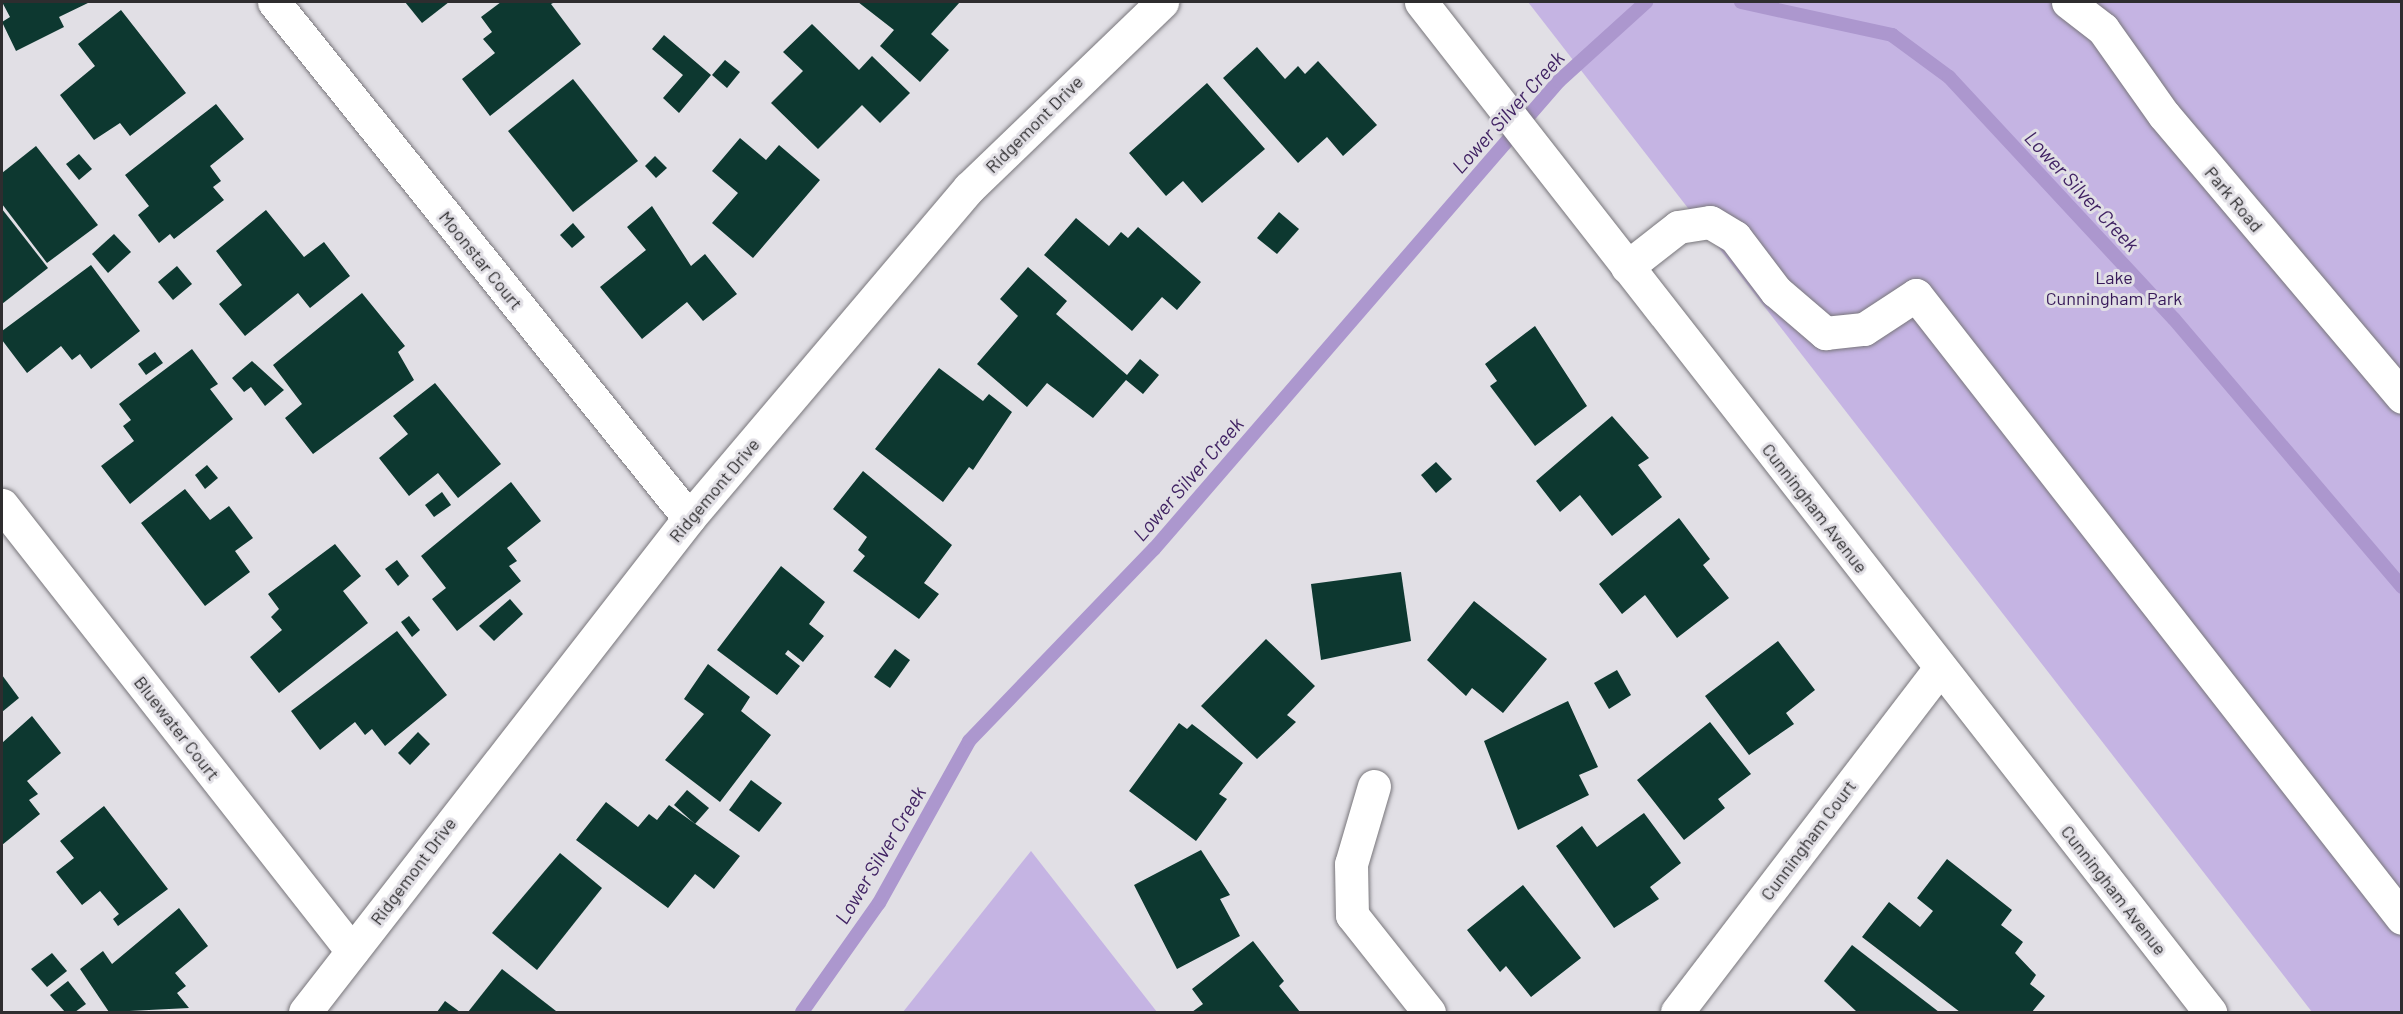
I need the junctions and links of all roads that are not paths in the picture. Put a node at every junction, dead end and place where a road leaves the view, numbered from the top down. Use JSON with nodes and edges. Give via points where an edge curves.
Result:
{"nodes":[{"id":1,"x":274,"y":2,"type":"edge"},
{"id":2,"x":1162,"y":2,"type":"edge"},
{"id":3,"x":1421,"y":2,"type":"edge"},
{"id":4,"x":2068,"y":2,"type":"edge"},
{"id":5,"x":1627,"y":267,"type":"junction"},
{"id":6,"x":2402,"y":397,"type":"edge"},
{"id":7,"x":2,"y":505,"type":"edge"},
{"id":8,"x":689,"y":518,"type":"junction"},
{"id":9,"x":1940,"y":668,"type":"junction"},
{"id":10,"x":1374,"y":786,"type":"dead end"},
{"id":11,"x":2402,"y":918,"type":"edge"},
{"id":12,"x":352,"y":951,"type":"junction"},
{"id":13,"x":305,"y":1012,"type":"edge"},
{"id":14,"x":1430,"y":1012,"type":"edge"},
{"id":15,"x":1677,"y":1012,"type":"edge"},
{"id":16,"x":2210,"y":1012,"type":"edge"}],
"edges":[{"from":1,"to":8,"type":"street","name":"Moonstar Court"},
{"from":2,"to":8,"type":"street","name":"Ridgemont Drive","via":[[969,188]]},
{"from":3,"to":5,"type":"street","name":"Cunningham Avenue"},
{"from":4,"to":6,"type":"street","name":"Park Road","via":[[2103,29],[2164,115]]},
{"from":5,"to":9,"type":"street","name":"Cunningham Avenue"},
{"from":5,"to":11,"type":"street","via":[[1678,227],[1710,222],[1735,237],[1776,291],[1825,333],[1864,329],[1916,294]]},
{"from":7,"to":12,"type":"street","name":"Bluewater Court"},
{"from":8,"to":12,"type":"street","name":"Ridgemont Drive"},
{"from":9,"to":15,"type":"street","name":"Cunningham Court"},
{"from":9,"to":16,"type":"street","name":"Cunningham Avenue"},
{"from":10,"to":14,"type":"street","via":[[1352,864],[1352,915]]},
{"from":12,"to":13,"type":"street","name":"Ridgemont Drive"}]}
